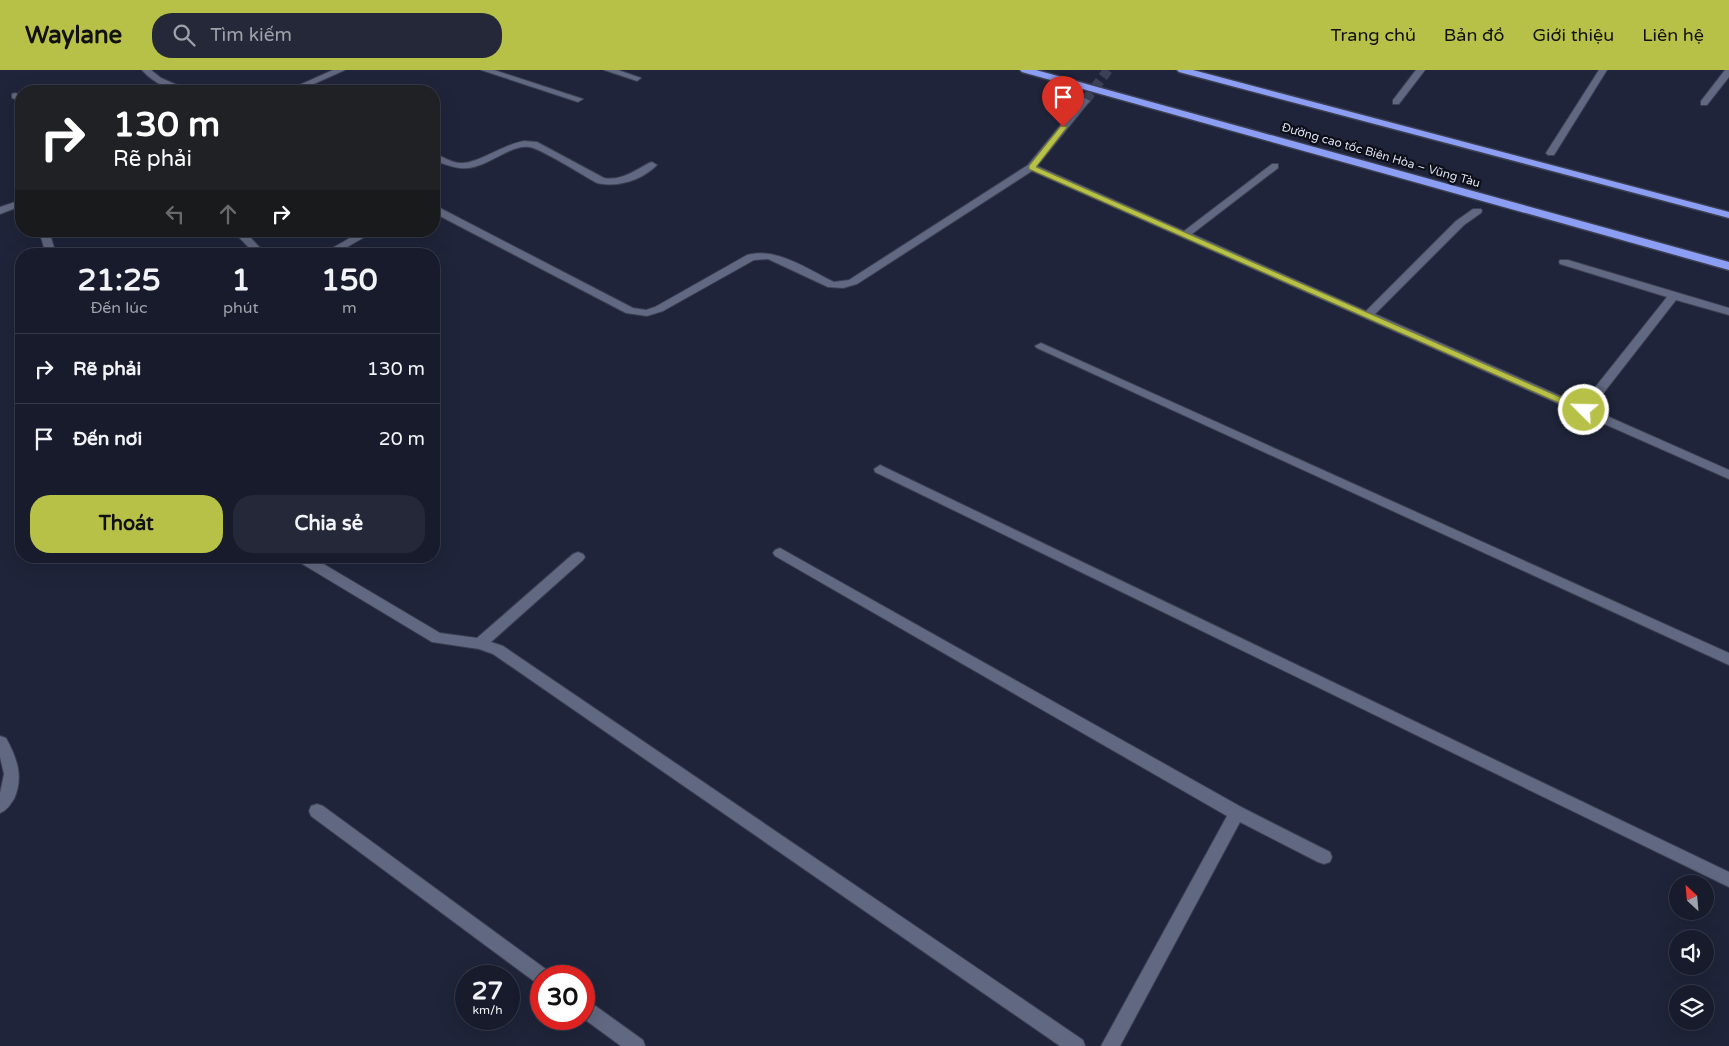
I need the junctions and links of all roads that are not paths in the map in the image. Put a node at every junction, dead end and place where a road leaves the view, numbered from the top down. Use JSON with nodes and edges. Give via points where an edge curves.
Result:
{"nodes":[{"id":1,"x":146,"y":70,"type":"edge"},
{"id":2,"x":341,"y":70,"type":"edge"},
{"id":3,"x":486,"y":70,"type":"edge"},
{"id":4,"x":608,"y":70,"type":"edge"},
{"id":5,"x":1025,"y":70,"type":"edge"},
{"id":6,"x":1182,"y":70,"type":"edge"},
{"id":7,"x":1421,"y":70,"type":"edge"},
{"id":8,"x":1603,"y":70,"type":"edge"},
{"id":9,"x":1729,"y":70,"type":"edge"},
{"id":10,"x":637,"y":78,"type":"dead end"},
{"id":11,"x":171,"y":85,"type":"edge"},
{"id":12,"x":305,"y":85,"type":"edge"},
{"id":13,"x":578,"y":99,"type":"dead end"},
{"id":14,"x":1084,"y":101,"type":"tunnel mouth"},
{"id":15,"x":1396,"y":102,"type":"dead end"},
{"id":16,"x":1704,"y":103,"type":"dead end"},
{"id":17,"x":1551,"y":153,"type":"dead end"},
{"id":18,"x":440,"y":159,"type":"edge"},
{"id":19,"x":652,"y":165,"type":"dead end"},
{"id":20,"x":1275,"y":166,"type":"dead end"},
{"id":21,"x":1032,"y":167,"type":"junction"},
{"id":22,"x":15,"y":206,"type":"edge"},
{"id":23,"x":1477,"y":211,"type":"dead end"},
{"id":24,"x":0,"y":212,"type":"edge"},
{"id":25,"x":440,"y":212,"type":"edge"},
{"id":26,"x":1729,"y":215,"type":"edge"},
{"id":27,"x":1185,"y":236,"type":"junction"},
{"id":28,"x":244,"y":237,"type":"edge"},
{"id":29,"x":359,"y":237,"type":"edge"},
{"id":30,"x":256,"y":248,"type":"edge"},
{"id":31,"x":337,"y":248,"type":"edge"},
{"id":32,"x":1564,"y":262,"type":"dead end"},
{"id":33,"x":1729,"y":266,"type":"edge"},
{"id":34,"x":1674,"y":296,"type":"junction"},
{"id":35,"x":1729,"y":312,"type":"edge"},
{"id":36,"x":1367,"y":316,"type":"junction"},
{"id":37,"x":1041,"y":346,"type":"dead end"},
{"id":38,"x":1584,"y":410,"type":"junction"},
{"id":39,"x":880,"y":469,"type":"dead end"},
{"id":40,"x":1729,"y":475,"type":"edge"},
{"id":41,"x":780,"y":553,"type":"dead end"},
{"id":42,"x":578,"y":556,"type":"dead end"},
{"id":43,"x":311,"y":563,"type":"edge"},
{"id":44,"x":480,"y":644,"type":"junction"},
{"id":45,"x":1729,"y":660,"type":"edge"},
{"id":46,"x":0,"y":742,"type":"edge"},
{"id":47,"x":0,"y":806,"type":"edge"},
{"id":48,"x":317,"y":811,"type":"dead end"},
{"id":49,"x":1237,"y":813,"type":"junction"},
{"id":50,"x":1324,"y":857,"type":"dead end"},
{"id":51,"x":1729,"y":880,"type":"edge"},
{"id":52,"x":530,"y":968,"type":"edge"},
{"id":53,"x":595,"y":1016,"type":"edge"},
{"id":54,"x":636,"y":1046,"type":"edge"},
{"id":55,"x":1076,"y":1046,"type":"edge"},
{"id":56,"x":1110,"y":1046,"type":"edge"}],
"edges":[{"from":1,"to":11,"type":"street"},
{"from":2,"to":12,"type":"street"},
{"from":3,"to":13,"type":"street"},
{"from":4,"to":10,"type":"street"},
{"from":5,"to":33,"type":"highway","name":"Đường cao tốc Biên Hòa – Vũng Tàu"},
{"from":6,"to":26,"type":"highway","name":"Đường cao tốc Biên Hòa – Vũng Tàu"},
{"from":7,"to":15,"type":"street"},
{"from":8,"to":17,"type":"street"},
{"from":9,"to":16,"type":"street"},
{"from":14,"to":21,"type":"street"},
{"from":18,"to":19,"type":"street","via":[[463,166],[475,164],[504,148],[534,144],[601,181],[611,183],[620,182]]},
{"from":20,"to":27,"type":"street"},
{"from":21,"to":25,"type":"street","via":[[853,282],[832,284],[762,255],[751,257],[647,313],[630,311]]},
{"from":21,"to":27,"type":"street"},
{"from":22,"to":24,"type":"street"},
{"from":23,"to":36,"type":"street","via":[[1460,222]]},
{"from":27,"to":36,"type":"street"},
{"from":28,"to":30,"type":"street"},
{"from":29,"to":31,"type":"street"},
{"from":32,"to":34,"type":"street"},
{"from":34,"to":35,"type":"street"},
{"from":34,"to":38,"type":"street"},
{"from":36,"to":38,"type":"street"},
{"from":37,"to":45,"type":"street"},
{"from":38,"to":40,"type":"street"},
{"from":39,"to":51,"type":"street"},
{"from":41,"to":49,"type":"street"},
{"from":42,"to":44,"type":"street"},
{"from":43,"to":44,"type":"street","via":[[437,638]]},
{"from":44,"to":55,"type":"street","via":[[498,650]]},
{"from":46,"to":47,"type":"street","via":[[13,772],[8,797]]},
{"from":48,"to":52,"type":"street"},
{"from":49,"to":50,"type":"street"},
{"from":49,"to":56,"type":"street"},
{"from":53,"to":54,"type":"street"}]}
